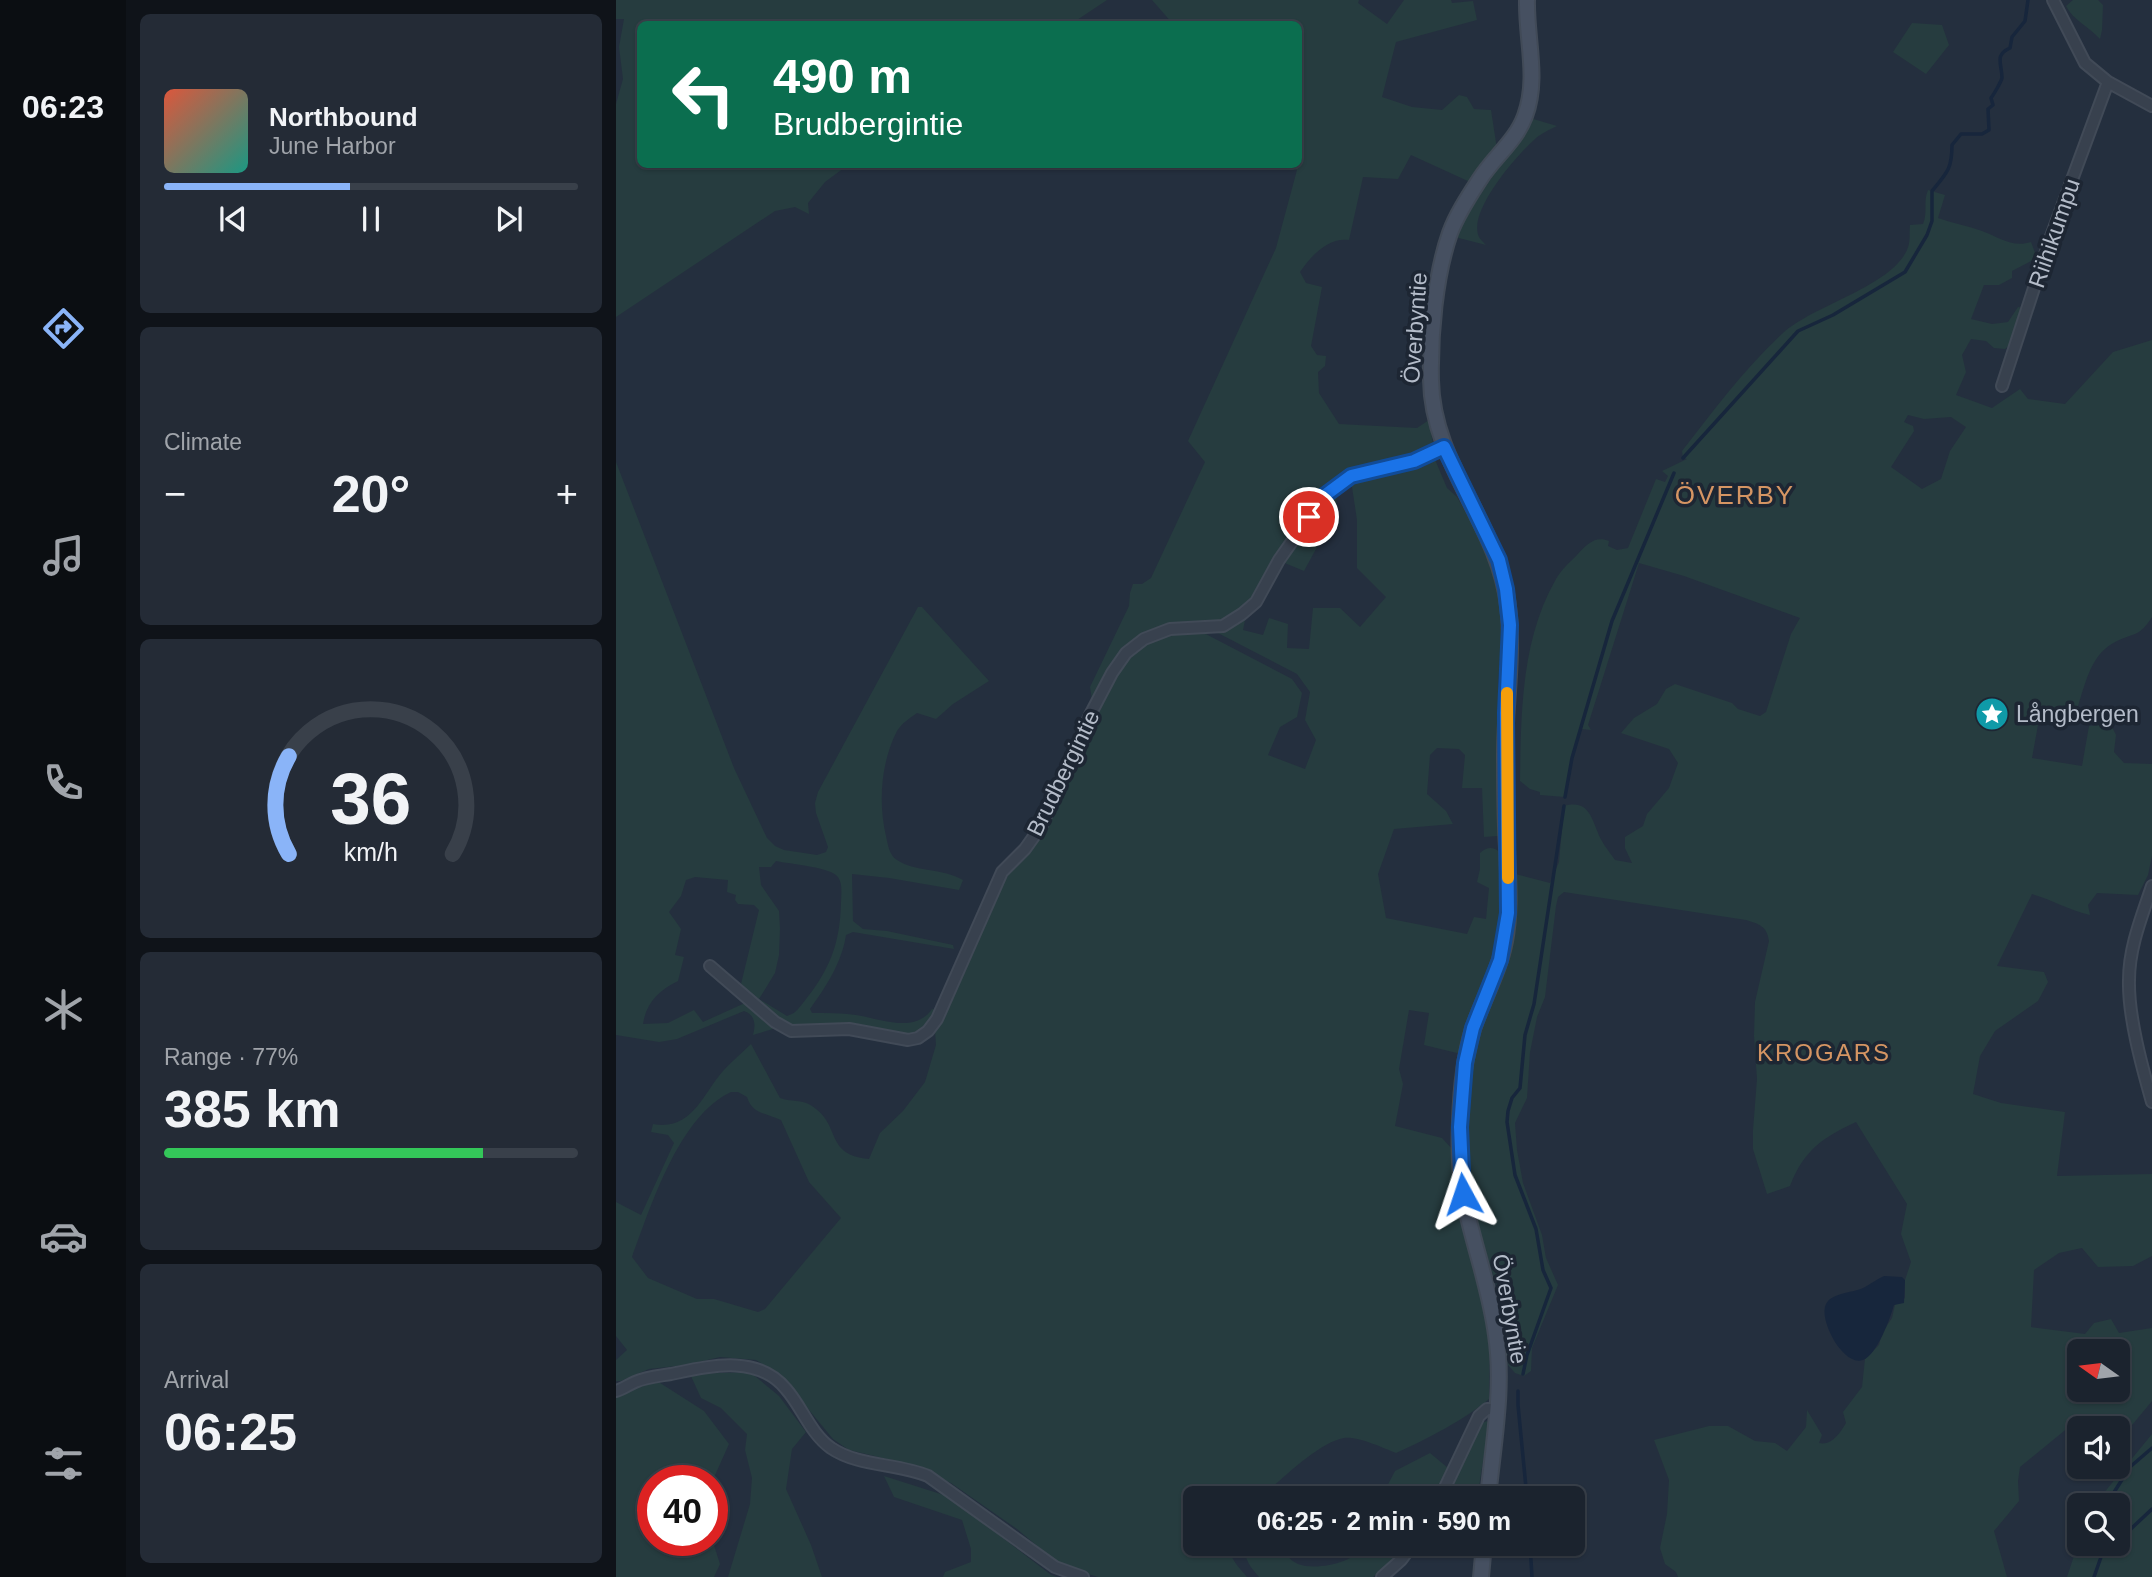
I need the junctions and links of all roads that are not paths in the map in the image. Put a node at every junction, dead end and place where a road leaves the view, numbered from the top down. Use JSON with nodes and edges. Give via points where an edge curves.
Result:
{"nodes":[{"id":1,"x":1527,"y":0,"type":"edge"},
{"id":2,"x":2058,"y":2,"type":"edge"},
{"id":3,"x":2108,"y":82,"type":"junction"},
{"id":4,"x":2152,"y":106,"type":"edge"},
{"id":5,"x":2003,"y":386,"type":"dead end"},
{"id":6,"x":1444,"y":447,"type":"junction"},
{"id":7,"x":2152,"y":886,"type":"edge"},
{"id":8,"x":710,"y":966,"type":"dead end"},
{"id":9,"x":2152,"y":1102,"type":"edge"},
{"id":10,"x":616,"y":1391,"type":"edge"},
{"id":11,"x":1496,"y":1409,"type":"junction"},
{"id":12,"x":1446,"y":1486,"type":"edge"},
{"id":13,"x":1489,"y":1486,"type":"edge"},
{"id":14,"x":1404,"y":1556,"type":"edge"},
{"id":15,"x":1483,"y":1556,"type":"edge"},
{"id":16,"x":1083,"y":1577,"type":"edge"},
{"id":17,"x":1382,"y":1577,"type":"edge"},
{"id":18,"x":1481,"y":1577,"type":"edge"}],
"edges":[{"from":1,"to":6,"type":"street","name":"Överbyntie","via":[[1532,69],[1525,117],[1457,217],[1445,250],[1431,379]]},
{"from":2,"to":3,"type":"street","via":[[2085,63]]},
{"from":3,"to":4,"type":"street"},
{"from":3,"to":5,"type":"street","name":"Riihikumpu","via":[[2049,242]]},
{"from":6,"to":8,"type":"street","name":"Brudbergintie","via":[[1414,461],[1351,476],[1324,496],[1256,602],[1242,614],[1223,626],[1170,629],[1144,639],[1126,653],[1090,715],[1042,825],[1002,872],[928,1031],[908,1040],[849,1029],[791,1031]]},
{"from":6,"to":11,"type":"street","name":"Överbyntie","via":[[1499,560],[1510,625],[1507,928],[1468,1048],[1460,1127],[1463,1194],[1498,1350]]},
{"from":7,"to":9,"type":"street","via":[[2134,938],[2129,980],[2137,1042]]},
{"from":10,"to":16,"type":"street","via":[[636,1381],[715,1365],[765,1371],[789,1391],[811,1427],[831,1447],[928,1476],[1055,1567]]},
{"from":11,"to":12,"type":"street","via":[[1483,1411]]},
{"from":11,"to":13,"type":"street","name":"Överbyntie"},
{"from":14,"to":17,"type":"street"},
{"from":15,"to":18,"type":"street"}]}
